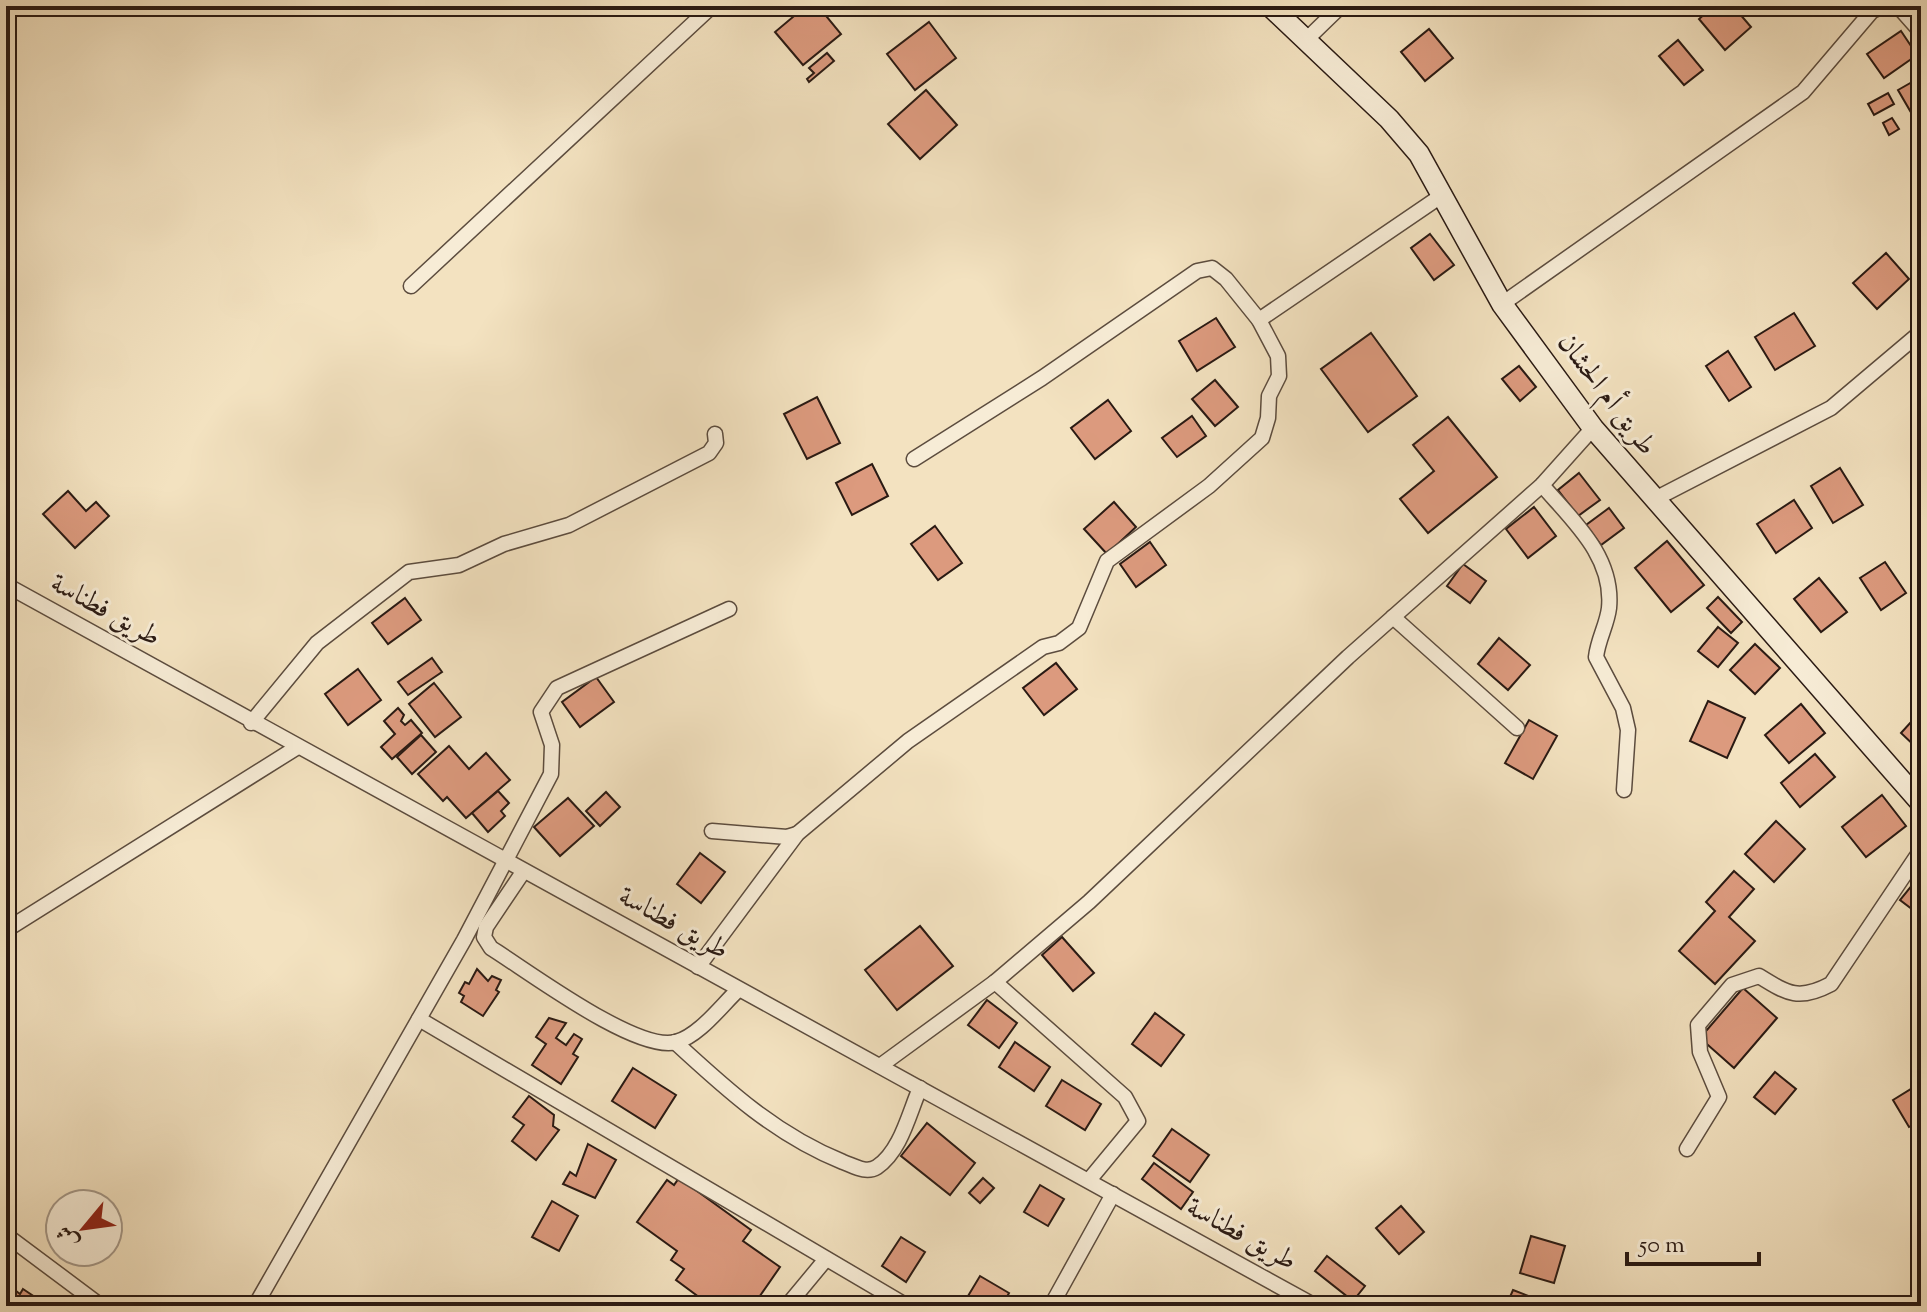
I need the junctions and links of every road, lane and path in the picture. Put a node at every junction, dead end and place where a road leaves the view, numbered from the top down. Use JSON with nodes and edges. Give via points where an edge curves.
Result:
{"nodes":[{"id":1,"x":712,"y":6,"type":"edge"},
{"id":2,"x":1270,"y":6,"type":"edge"},
{"id":3,"x":1341,"y":6,"type":"edge"},
{"id":4,"x":1884,"y":6,"type":"edge"},
{"id":5,"x":1898,"y":6,"type":"edge"},
{"id":6,"x":1921,"y":32,"type":"edge"},
{"id":7,"x":1307,"y":39,"type":"junction"},
{"id":8,"x":1444,"y":194,"type":"junction"},
{"id":9,"x":411,"y":286,"type":"dead end"},
{"id":10,"x":1502,"y":304,"type":"junction"},
{"id":11,"x":1259,"y":320,"type":"junction"},
{"id":12,"x":1921,"y":332,"type":"edge"},
{"id":13,"x":1593,"y":428,"type":"junction"},
{"id":14,"x":715,"y":434,"type":"dead end"},
{"id":15,"x":914,"y":459,"type":"dead end"},
{"id":16,"x":1542,"y":485,"type":"junction"},
{"id":17,"x":1653,"y":500,"type":"junction"},
{"id":18,"x":6,"y":585,"type":"edge"},
{"id":19,"x":729,"y":609,"type":"dead end"},
{"id":20,"x":1393,"y":617,"type":"junction"},
{"id":21,"x":251,"y":723,"type":"junction"},
{"id":22,"x":1517,"y":728,"type":"dead end"},
{"id":23,"x":296,"y":748,"type":"junction"},
{"id":24,"x":1624,"y":790,"type":"dead end"},
{"id":25,"x":1920,"y":799,"type":"edge"},
{"id":26,"x":712,"y":831,"type":"dead end"},
{"id":27,"x":797,"y":834,"type":"junction"},
{"id":28,"x":1921,"y":850,"type":"edge"},
{"id":29,"x":505,"y":861,"type":"junction"},
{"id":30,"x":523,"y":872,"type":"junction"},
{"id":31,"x":6,"y":930,"type":"edge"},
{"id":32,"x":698,"y":967,"type":"junction"},
{"id":33,"x":995,"y":982,"type":"junction"},
{"id":34,"x":738,"y":990,"type":"junction"},
{"id":35,"x":419,"y":1019,"type":"junction"},
{"id":36,"x":675,"y":1042,"type":"junction"},
{"id":37,"x":880,"y":1066,"type":"junction"},
{"id":38,"x":920,"y":1088,"type":"junction"},
{"id":39,"x":1687,"y":1149,"type":"dead end"},
{"id":40,"x":1090,"y":1179,"type":"junction"},
{"id":41,"x":1113,"y":1194,"type":"junction"},
{"id":42,"x":6,"y":1235,"type":"edge"},
{"id":43,"x":826,"y":1259,"type":"junction"},
{"id":44,"x":101,"y":1306,"type":"edge"},
{"id":45,"x":255,"y":1306,"type":"edge"},
{"id":46,"x":787,"y":1306,"type":"edge"},
{"id":47,"x":907,"y":1306,"type":"edge"},
{"id":48,"x":1051,"y":1306,"type":"edge"},
{"id":49,"x":1315,"y":1306,"type":"edge"}],
"edges":[{"from":1,"to":9,"type":"street"},
{"from":2,"to":7,"type":"street","name":"طريق أم الحشان"},
{"from":3,"to":7,"type":"street"},
{"from":4,"to":10,"type":"street","via":[[1872,11],[1803,92]]},
{"from":5,"to":6,"type":"street"},
{"from":7,"to":8,"type":"street","name":"طريق أم الحشان","via":[[1389,119]]},
{"from":8,"to":10,"type":"street","name":"طريق أم الحشان"},
{"from":8,"to":11,"type":"street"},
{"from":10,"to":13,"type":"street","name":"طريق أم الحشان"},
{"from":11,"to":15,"type":"street","via":[[1212,268],[1197,271]]},
{"from":11,"to":27,"type":"street","via":[[1278,356],[1279,376],[1269,396],[1262,438],[1209,486],[1107,561],[1086,615],[1068,638],[1043,647],[908,741]]},
{"from":12,"to":17,"type":"street","via":[[1831,408]]},
{"from":13,"to":16,"type":"street"},
{"from":13,"to":17,"type":"street","name":"طريق أم الحشان"},
{"from":14,"to":21,"type":"street","via":[[709,453],[569,525],[504,544],[459,565],[409,572],[317,643]]},
{"from":16,"to":20,"type":"street"},
{"from":16,"to":24,"type":"street","via":[[1595,548],[1606,575],[1609,609],[1596,657],[1623,708],[1628,730]]},
{"from":17,"to":25,"type":"street","name":"طريق أم الحشان"},
{"from":18,"to":21,"type":"street","name":"طريق فطناسة"},
{"from":19,"to":29,"type":"street","via":[[557,688],[541,712],[552,745],[551,774]]},
{"from":20,"to":22,"type":"street"},
{"from":20,"to":33,"type":"street","via":[[1089,902]]},
{"from":21,"to":23,"type":"street","name":"طريق فطناسة"},
{"from":23,"to":29,"type":"street","name":"طريق فطناسة"},
{"from":23,"to":31,"type":"street"},
{"from":26,"to":27,"type":"street"},
{"from":27,"to":32,"type":"street"},
{"from":28,"to":39,"type":"street","via":[[1831,984],[1791,995],[1759,976],[1732,985],[1698,1025],[1700,1052],[1719,1097]]},
{"from":29,"to":30,"type":"street","name":"طريق فطناسة"},
{"from":29,"to":35,"type":"street"},
{"from":30,"to":32,"type":"street","name":"طريق فطناسة"},
{"from":30,"to":36,"type":"street","via":[[486,927],[484,937],[491,948],[631,1036]]},
{"from":32,"to":34,"type":"street","name":"طريق فطناسة"},
{"from":33,"to":37,"type":"street"},
{"from":33,"to":40,"type":"street","via":[[1135,1111],[1138,1121]]},
{"from":34,"to":36,"type":"street"},
{"from":34,"to":37,"type":"street","name":"طريق فطناسة"},
{"from":35,"to":43,"type":"street"},
{"from":35,"to":45,"type":"street"},
{"from":36,"to":38,"type":"street","via":[[747,1108],[807,1147],[865,1171],[893,1151]]},
{"from":37,"to":38,"type":"street","name":"طريق فطناسة"},
{"from":38,"to":40,"type":"street","name":"طريق فطناسة"},
{"from":40,"to":41,"type":"street","name":"طريق فطناسة"},
{"from":41,"to":48,"type":"street"},
{"from":41,"to":49,"type":"street","name":"طريق فطناسة"},
{"from":42,"to":44,"type":"street"},
{"from":43,"to":46,"type":"street"},
{"from":43,"to":47,"type":"street"}]}
